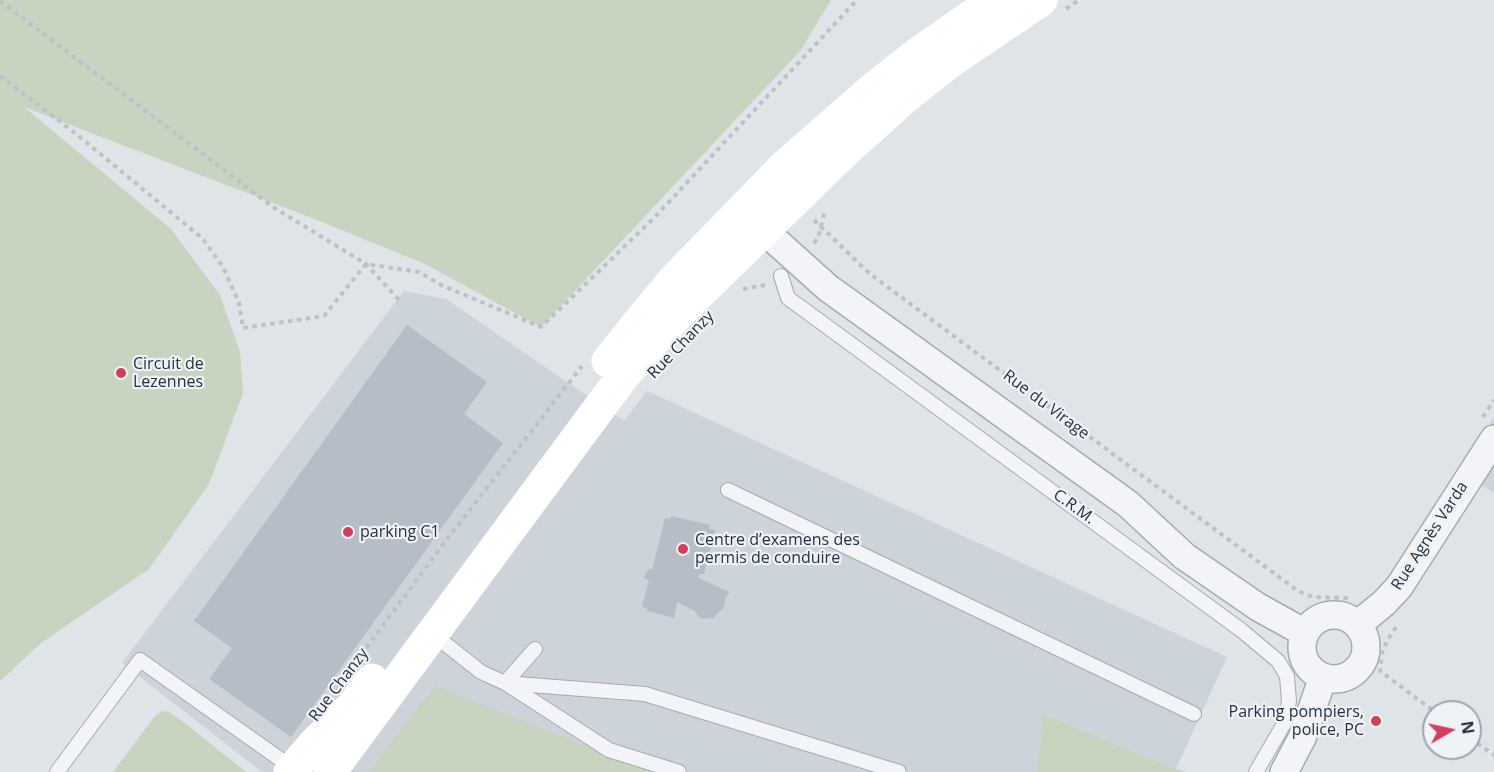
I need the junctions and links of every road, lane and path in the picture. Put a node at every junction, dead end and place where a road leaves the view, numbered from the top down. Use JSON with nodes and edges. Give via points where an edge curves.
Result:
{"nodes":[{"id":1,"x":857,"y":0,"type":"edge"},
{"id":2,"x":995,"y":0,"type":"edge"},
{"id":3,"x":1079,"y":0,"type":"edge"},
{"id":4,"x":0,"y":1,"type":"edge"},
{"id":5,"x":1050,"y":7,"type":"edge"},
{"id":6,"x":0,"y":76,"type":"edge"},
{"id":7,"x":794,"y":201,"type":"junction"},
{"id":8,"x":828,"y":205,"type":"dead end"},
{"id":9,"x":753,"y":220,"type":"junction"},
{"id":10,"x":820,"y":227,"type":"junction"},
{"id":11,"x":366,"y":264,"type":"junction"},
{"id":12,"x":789,"y":269,"type":"junction"},
{"id":13,"x":736,"y":292,"type":"dead end"},
{"id":14,"x":402,"y":303,"type":"dead end"},
{"id":15,"x":588,"y":359,"type":"dead end"},
{"id":16,"x":1491,"y":449,"type":"edge"},
{"id":17,"x":728,"y":490,"type":"dead end"},
{"id":18,"x":1358,"y":611,"type":"junction"},
{"id":19,"x":1395,"y":628,"type":"dead end"},
{"id":20,"x":1305,"y":633,"type":"junction"},
{"id":21,"x":433,"y":634,"type":"junction"},
{"id":22,"x":535,"y":649,"type":"dead end"},
{"id":23,"x":358,"y":659,"type":"dead end"},
{"id":24,"x":1323,"y":677,"type":"junction"},
{"id":25,"x":505,"y":683,"type":"junction"},
{"id":26,"x":1422,"y":703,"type":"edge"},
{"id":27,"x":1194,"y":714,"type":"dead end"},
{"id":28,"x":293,"y":771,"type":"edge"},
{"id":29,"x":57,"y":772,"type":"edge"},
{"id":30,"x":330,"y":772,"type":"edge"},
{"id":31,"x":679,"y":772,"type":"edge"},
{"id":32,"x":899,"y":772,"type":"edge"},
{"id":33,"x":1257,"y":772,"type":"edge"},
{"id":34,"x":1284,"y":772,"type":"edge"}],
"edges":[{"from":1,"to":11,"type":"path","via":[[654,218],[541,327],[419,272]]},
{"from":2,"to":9,"type":"main road","name":"Rue Chanzy","via":[[920,52],[797,155]]},
{"from":3,"to":5,"type":"path"},
{"from":4,"to":11,"type":"path","via":[[273,207]]},
{"from":5,"to":7,"type":"main road","name":"Rue Chanzy","via":[[978,42],[923,82]]},
{"from":6,"to":11,"type":"path","via":[[75,132],[203,239],[224,267],[240,303],[243,328],[324,316]]},
{"from":7,"to":9,"type":"main road","name":"Rue Chanzy"},
{"from":7,"to":10,"type":"path","name":"Rue du Virage"},
{"from":8,"to":10,"type":"path"},
{"from":9,"to":12,"type":"street","name":"Rue du Virage"},
{"from":9,"to":21,"type":"main road","name":"Rue Chanzy","via":[[623,376]]},
{"from":9,"to":28,"type":"main road","name":"Rue Chanzy","via":[[681,273],[644,316],[353,706]]},
{"from":10,"to":12,"type":"path","via":[[818,238]]},
{"from":10,"to":18,"type":"path","name":"Rue du Virage","via":[[870,274],[1298,591]]},
{"from":11,"to":14,"type":"path"},
{"from":12,"to":13,"type":"path","via":[[769,284]]},
{"from":12,"to":20,"type":"street","name":"Rue du Virage","via":[[834,293],[1128,504],[1192,561],[1258,607]]},
{"from":12,"to":33,"type":"lane","name":"C.R.M.","via":[[788,298],[1278,661],[1287,676],[1289,701],[1285,722]]},
{"from":15,"to":23,"type":"path","name":"Rue Chanzy"},
{"from":16,"to":18,"type":"street","name":"Rue Agnès Varda","via":[[1399,587],[1384,603]]},
{"from":17,"to":27,"type":"lane"},
{"from":18,"to":20,"type":"street","via":[[1345,617],[1319,619]]},
{"from":18,"to":24,"type":"street","via":[[1366,644],[1361,664],[1347,677]]},
{"from":19,"to":26,"type":"path","via":[[1382,653],[1380,672]]},
{"from":20,"to":24,"type":"street","via":[[1304,659]]},
{"from":21,"to":25,"type":"lane","via":[[481,672]]},
{"from":21,"to":30,"type":"main road","name":"Rue Chanzy"},
{"from":22,"to":25,"type":"lane"},
{"from":24,"to":34,"type":"street","via":[[1302,738]]},
{"from":25,"to":31,"type":"lane","via":[[609,750]]},
{"from":25,"to":32,"type":"lane","via":[[645,694]]},
{"from":28,"to":29,"type":"lane","via":[[140,660]]}]}
